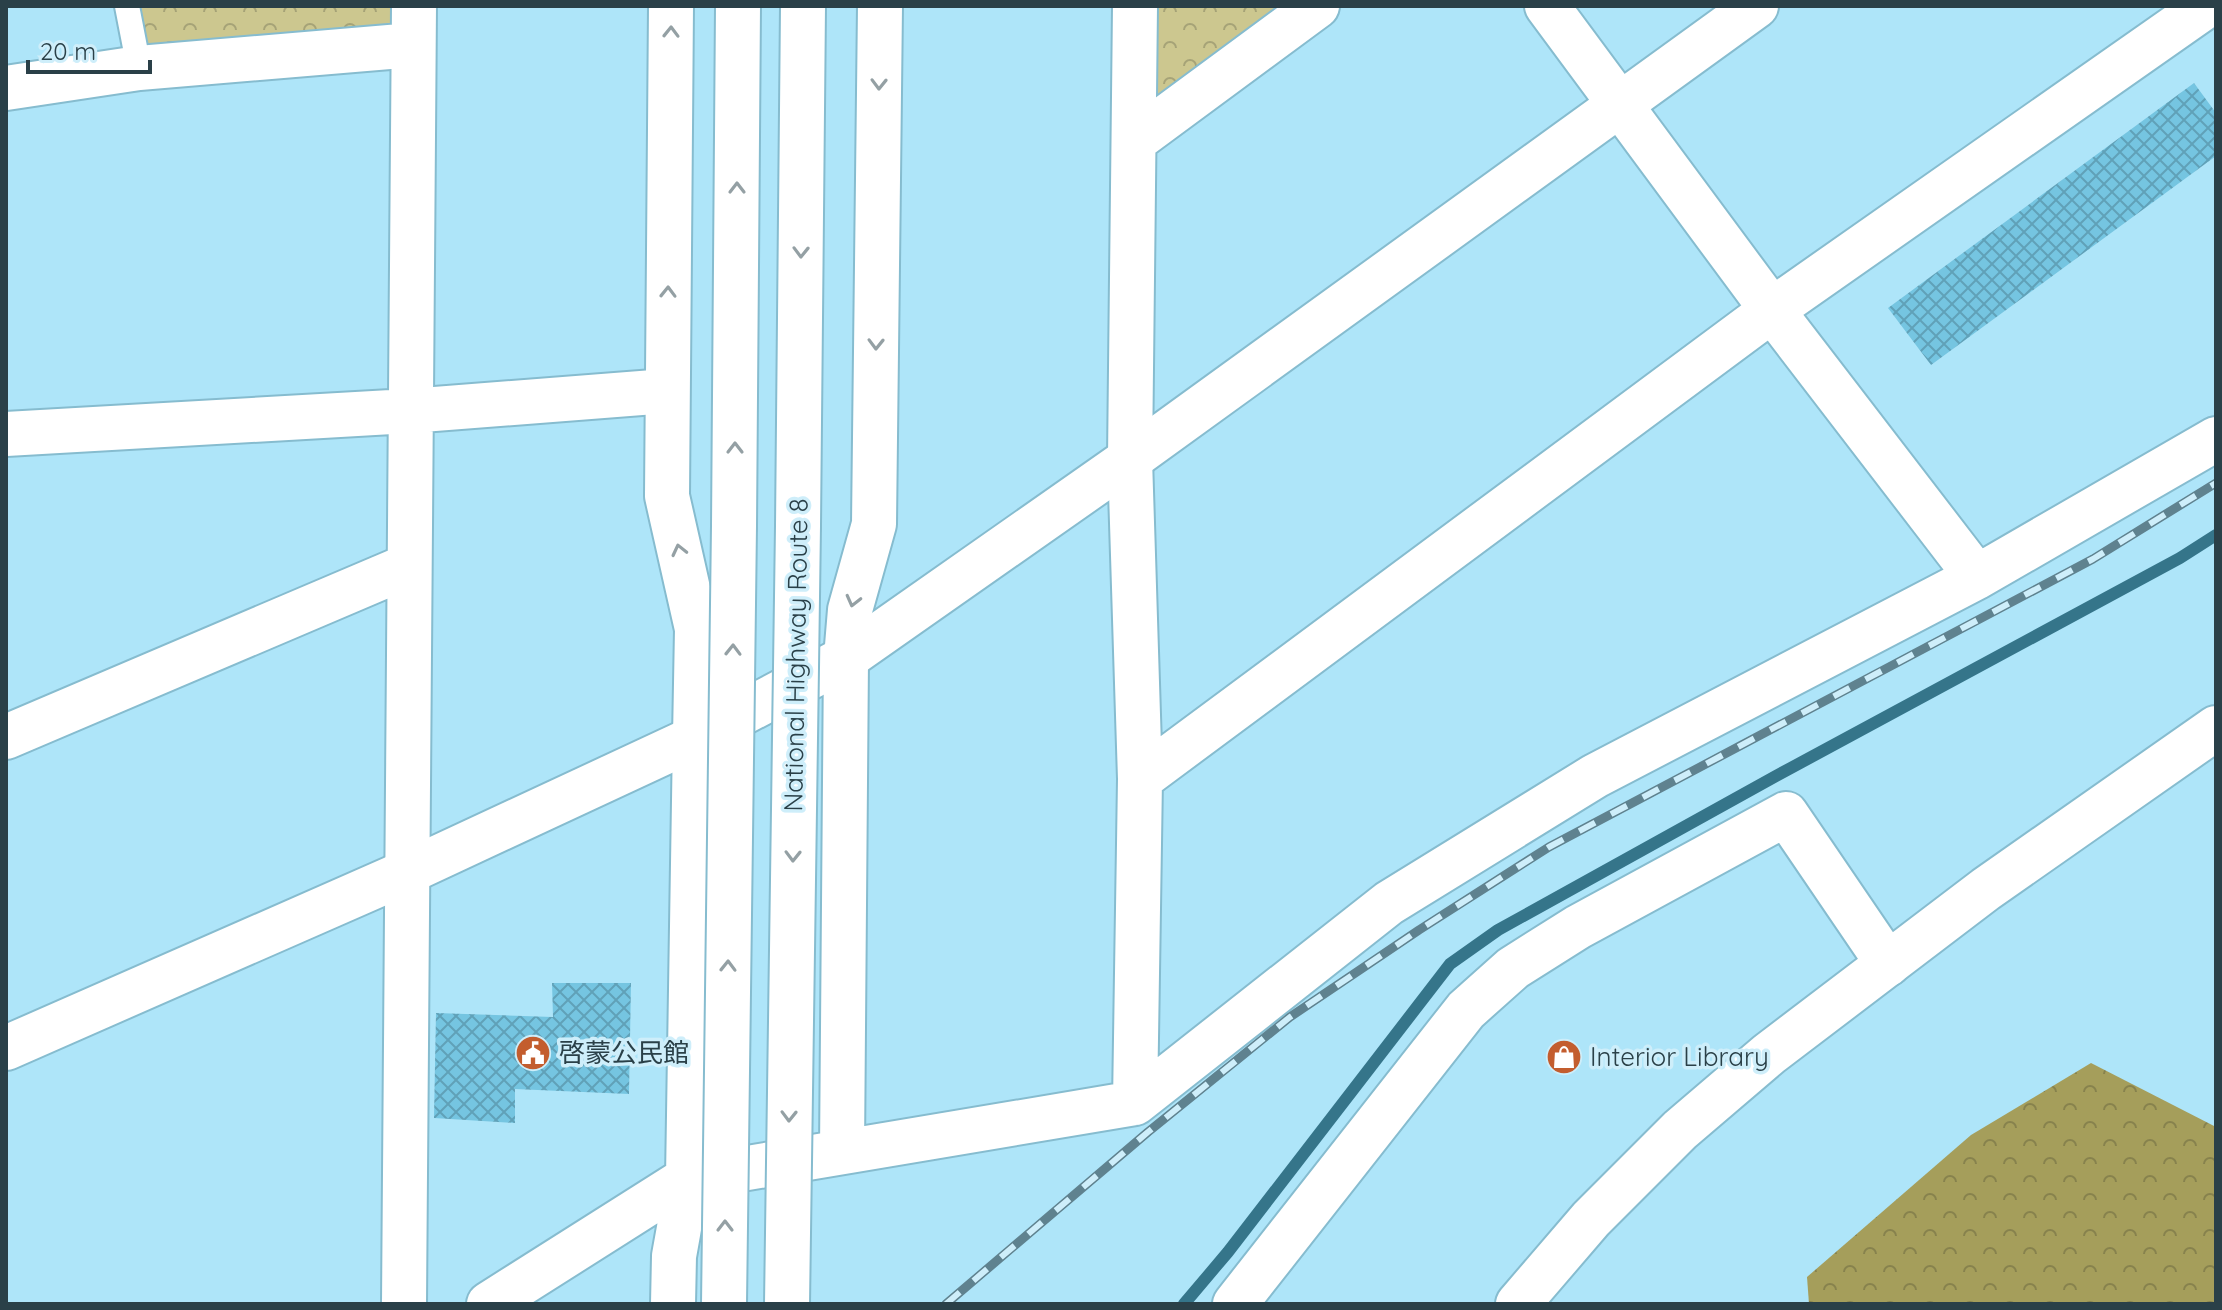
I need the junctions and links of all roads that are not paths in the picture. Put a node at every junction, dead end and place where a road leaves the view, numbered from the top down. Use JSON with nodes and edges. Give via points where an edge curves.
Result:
{"nodes":[{"id":1,"x":127,"y":6,"type":"edge"},
{"id":2,"x":671,"y":6,"type":"edge"},
{"id":3,"x":738,"y":6,"type":"edge"},
{"id":4,"x":803,"y":6,"type":"edge"},
{"id":5,"x":880,"y":6,"type":"edge"},
{"id":6,"x":1135,"y":6,"type":"edge"},
{"id":7,"x":1317,"y":6,"type":"edge"},
{"id":8,"x":1547,"y":6,"type":"edge"},
{"id":9,"x":1756,"y":6,"type":"edge"},
{"id":10,"x":2207,"y":11,"type":"edge"},
{"id":11,"x":414,"y":26,"type":"edge"},
{"id":12,"x":139,"y":68,"type":"junction"},
{"id":13,"x":6,"y":88,"type":"edge"},
{"id":14,"x":1621,"y":106,"type":"junction"},
{"id":15,"x":1134,"y":141,"type":"junction"},
{"id":16,"x":1772,"y":310,"type":"junction"},
{"id":17,"x":667,"y":391,"type":"junction"},
{"id":18,"x":409,"y":411,"type":"junction"},
{"id":19,"x":6,"y":434,"type":"edge"},
{"id":20,"x":2216,"y":439,"type":"edge"},
{"id":21,"x":1130,"y":459,"type":"junction"},
{"id":22,"x":408,"y":566,"type":"junction"},
{"id":23,"x":1977,"y":577,"type":"junction"},
{"id":24,"x":846,"y":658,"type":"junction"},
{"id":25,"x":2216,"y":728,"type":"edge"},
{"id":26,"x":6,"y":737,"type":"edge"},
{"id":27,"x":695,"y":738,"type":"junction"},
{"id":28,"x":1140,"y":779,"type":"junction"},
{"id":29,"x":407,"y":872,"type":"junction"},
{"id":30,"x":1888,"y":964,"type":"junction"},
{"id":31,"x":6,"y":1048,"type":"edge"},
{"id":32,"x":1135,"y":1103,"type":"junction"},
{"id":33,"x":842,"y":1151,"type":"junction"},
{"id":34,"x":688,"y":1178,"type":"junction"},
{"id":35,"x":404,"y":1304,"type":"edge"},
{"id":36,"x":489,"y":1304,"type":"edge"},
{"id":37,"x":673,"y":1304,"type":"edge"},
{"id":38,"x":724,"y":1304,"type":"edge"},
{"id":39,"x":787,"y":1304,"type":"edge"},
{"id":40,"x":1235,"y":1304,"type":"edge"},
{"id":41,"x":1518,"y":1304,"type":"edge"}],
"edges":[{"from":1,"to":12,"type":"lane"},
{"from":17,"to":2,"type":"main road","one_way":true},
{"from":38,"to":3,"type":"main road","one_way":true,"bridge":true},
{"from":4,"to":39,"type":"main road","name":"National Highway Route 8","one_way":true,"bridge":true},
{"from":5,"to":24,"type":"main road","one_way":true,"via":[[874,524],[850,610]]},
{"from":6,"to":15,"type":"main road"},
{"from":7,"to":15,"type":"main road"},
{"from":8,"to":14,"type":"main road"},
{"from":9,"to":14,"type":"main road"},
{"from":10,"to":16,"type":"main road"},
{"from":11,"to":12,"type":"main road"},
{"from":11,"to":18,"type":"main road"},
{"from":12,"to":13,"type":"main road"},
{"from":14,"to":16,"type":"main road"},
{"from":14,"to":21,"type":"main road"},
{"from":15,"to":21,"type":"main road"},
{"from":16,"to":23,"type":"main road"},
{"from":16,"to":28,"type":"main road"},
{"from":17,"to":18,"type":"main road"},
{"from":27,"to":17,"type":"main road","one_way":true,"via":[[697,629],[667,496]]},
{"from":18,"to":19,"type":"main road"},
{"from":18,"to":22,"type":"main road"},
{"from":20,"to":23,"type":"main road"},
{"from":21,"to":24,"type":"main road"},
{"from":21,"to":28,"type":"main road"},
{"from":22,"to":26,"type":"main road"},
{"from":22,"to":29,"type":"main road"},
{"from":23,"to":32,"type":"main road","via":[[1595,776],[1389,903]]},
{"from":24,"to":27,"type":"main road"},
{"from":24,"to":33,"type":"main road"},
{"from":25,"to":30,"type":"main road"},
{"from":27,"to":29,"type":"main road"},
{"from":27,"to":34,"type":"main road"},
{"from":28,"to":32,"type":"main road"},
{"from":29,"to":31,"type":"main road"},
{"from":29,"to":35,"type":"main road"},
{"from":30,"to":40,"type":"main road","via":[[1786,814],[1578,927],[1501,978],[1466,1010]]},
{"from":30,"to":41,"type":"main road","via":[[1680,1130],[1591,1219]]},
{"from":32,"to":33,"type":"main road"},
{"from":33,"to":34,"type":"main road"},
{"from":34,"to":36,"type":"main road"},
{"from":34,"to":37,"type":"main road","via":[[674,1256]]}]}
